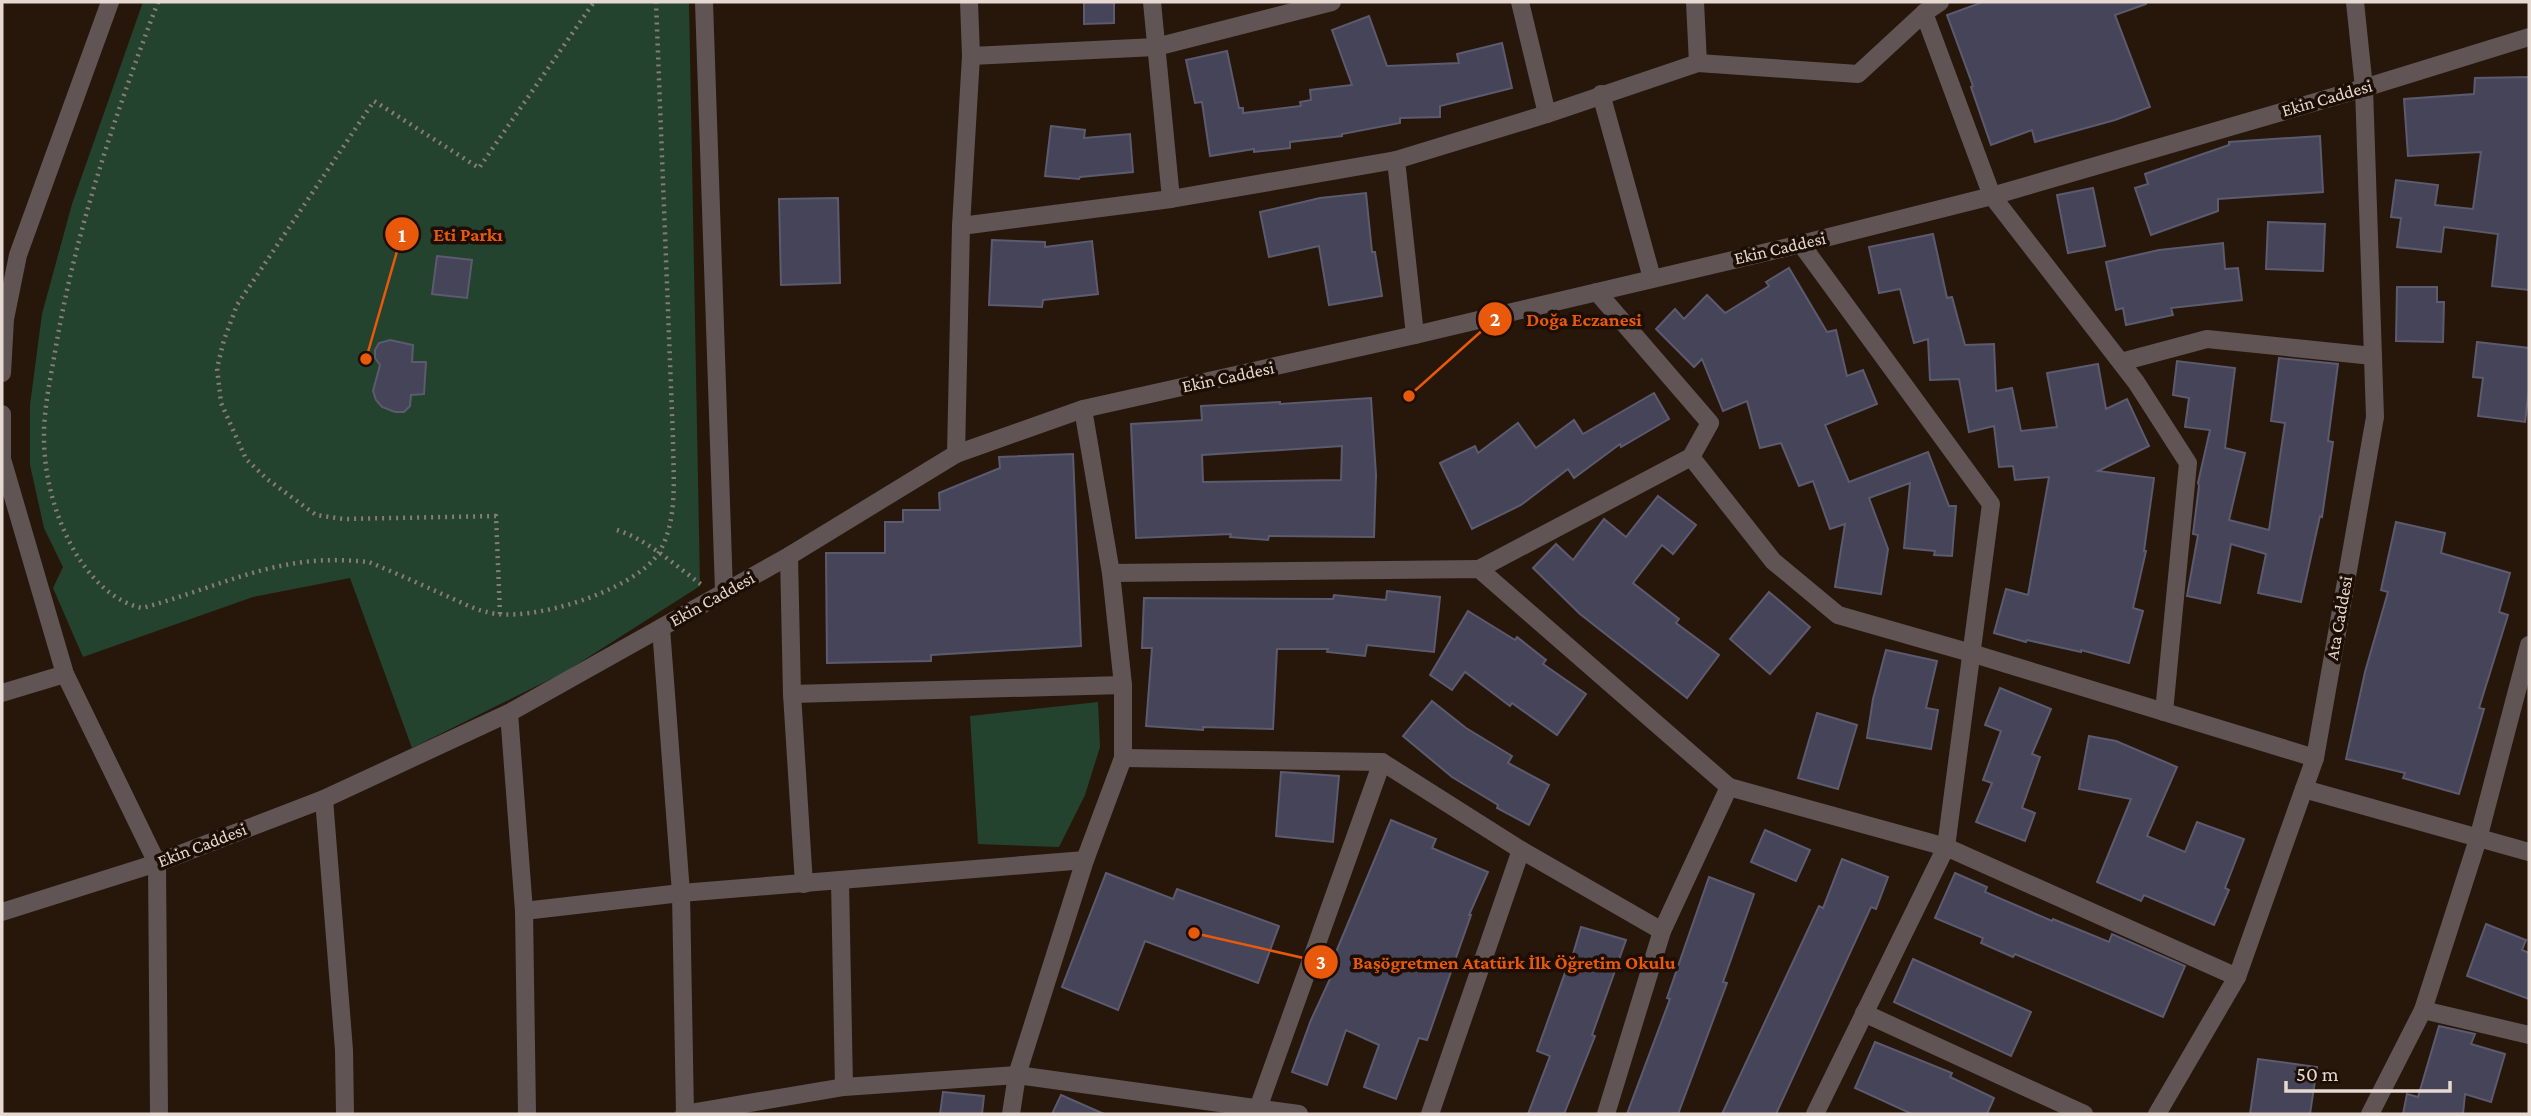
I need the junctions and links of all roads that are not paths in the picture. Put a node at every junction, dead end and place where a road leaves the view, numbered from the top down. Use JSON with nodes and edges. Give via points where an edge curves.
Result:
{"nodes":[{"id":1,"x":110,"y":2,"type":"edge"},
{"id":2,"x":704,"y":2,"type":"edge"},
{"id":3,"x":969,"y":2,"type":"edge"},
{"id":4,"x":1152,"y":2,"type":"edge"},
{"id":5,"x":1332,"y":2,"type":"edge"},
{"id":6,"x":1520,"y":2,"type":"edge"},
{"id":7,"x":1695,"y":2,"type":"edge"},
{"id":8,"x":1940,"y":2,"type":"edge"},
{"id":9,"x":2355,"y":2,"type":"edge"},
{"id":10,"x":1924,"y":13,"type":"junction"},
{"id":11,"x":2529,"y":37,"type":"edge"},
{"id":12,"x":1156,"y":47,"type":"junction"},
{"id":13,"x":971,"y":56,"type":"junction"},
{"id":14,"x":1698,"y":63,"type":"junction"},
{"id":15,"x":2364,"y":88,"type":"junction"},
{"id":16,"x":1601,"y":94,"type":"junction"},
{"id":17,"x":1547,"y":114,"type":"junction"},
{"id":18,"x":1396,"y":160,"type":"junction"},
{"id":19,"x":1992,"y":196,"type":"junction"},
{"id":20,"x":1171,"y":198,"type":"junction"},
{"id":21,"x":961,"y":226,"type":"junction"},
{"id":22,"x":1801,"y":244,"type":"junction"},
{"id":23,"x":10,"y":253,"type":"edge"},
{"id":24,"x":1653,"y":278,"type":"junction"},
{"id":25,"x":1597,"y":292,"type":"junction"},
{"id":26,"x":1415,"y":335,"type":"junction"},
{"id":27,"x":2373,"y":356,"type":"junction"},
{"id":28,"x":2121,"y":362,"type":"junction"},
{"id":29,"x":2,"y":373,"type":"edge"},
{"id":30,"x":1083,"y":409,"type":"junction"},
{"id":31,"x":2,"y":414,"type":"edge"},
{"id":32,"x":956,"y":454,"type":"junction"},
{"id":33,"x":1691,"y":457,"type":"junction"},
{"id":34,"x":789,"y":556,"type":"junction"},
{"id":35,"x":1479,"y":569,"type":"junction"},
{"id":36,"x":1111,"y":573,"type":"junction"},
{"id":37,"x":721,"y":593,"type":"junction"},
{"id":38,"x":661,"y":628,"type":"junction"},
{"id":39,"x":2529,"y":645,"type":"edge"},
{"id":40,"x":1971,"y":653,"type":"junction"},
{"id":41,"x":65,"y":674,"type":"junction"},
{"id":42,"x":1123,"y":685,"type":"junction"},
{"id":43,"x":2,"y":694,"type":"edge"},
{"id":44,"x":792,"y":694,"type":"junction"},
{"id":45,"x":2164,"y":712,"type":"junction"},
{"id":46,"x":509,"y":713,"type":"junction"},
{"id":47,"x":1123,"y":758,"type":"junction"},
{"id":48,"x":2315,"y":758,"type":"junction"},
{"id":49,"x":1382,"y":762,"type":"junction"},
{"id":50,"x":1728,"y":787,"type":"junction"},
{"id":51,"x":2304,"y":789,"type":"junction"},
{"id":52,"x":324,"y":799,"type":"junction"},
{"id":53,"x":2478,"y":839,"type":"junction"},
{"id":54,"x":1945,"y":847,"type":"junction"},
{"id":55,"x":1521,"y":850,"type":"junction"},
{"id":56,"x":2529,"y":852,"type":"edge"},
{"id":57,"x":1085,"y":860,"type":"junction"},
{"id":58,"x":157,"y":863,"type":"junction"},
{"id":59,"x":840,"y":881,"type":"junction"},
{"id":60,"x":804,"y":884,"type":"junction"},
{"id":61,"x":681,"y":893,"type":"junction"},
{"id":62,"x":524,"y":911,"type":"junction"},
{"id":63,"x":2,"y":912,"type":"edge"},
{"id":64,"x":1662,"y":931,"type":"junction"},
{"id":65,"x":2237,"y":977,"type":"junction"},
{"id":66,"x":2423,"y":1010,"type":"junction"},
{"id":67,"x":1864,"y":1013,"type":"junction"},
{"id":68,"x":2529,"y":1035,"type":"edge"},
{"id":69,"x":1017,"y":1075,"type":"junction"},
{"id":70,"x":844,"y":1087,"type":"junction"},
{"id":71,"x":731,"y":1111,"type":"edge"},
{"id":72,"x":1257,"y":1111,"type":"edge"},
{"id":73,"x":159,"y":1114,"type":"edge"},
{"id":74,"x":345,"y":1114,"type":"edge"},
{"id":75,"x":527,"y":1114,"type":"edge"},
{"id":76,"x":684,"y":1114,"type":"edge"},
{"id":77,"x":1011,"y":1114,"type":"edge"},
{"id":78,"x":1298,"y":1114,"type":"edge"},
{"id":79,"x":1430,"y":1114,"type":"edge"},
{"id":80,"x":1606,"y":1114,"type":"edge"},
{"id":81,"x":1815,"y":1114,"type":"edge"},
{"id":82,"x":2084,"y":1114,"type":"edge"},
{"id":83,"x":2157,"y":1114,"type":"edge"},
{"id":84,"x":2370,"y":1114,"type":"edge"}],
"edges":[{"from":1,"to":23,"type":"street"},
{"from":2,"to":37,"type":"street"},
{"from":3,"to":13,"type":"street"},
{"from":4,"to":12,"type":"street"},
{"from":5,"to":12,"type":"street"},
{"from":6,"to":17,"type":"street"},
{"from":7,"to":14,"type":"street"},
{"from":8,"to":10,"type":"street"},
{"from":9,"to":15,"type":"street","name":"Ata Caddesi"},
{"from":10,"to":14,"type":"street","via":[[1858,74]]},
{"from":10,"to":19,"type":"street"},
{"from":11,"to":15,"type":"street","name":"Ekin Caddesi"},
{"from":12,"to":13,"type":"street"},
{"from":12,"to":20,"type":"street"},
{"from":13,"to":21,"type":"street"},
{"from":14,"to":16,"type":"street"},
{"from":15,"to":19,"type":"street","name":"Ekin Caddesi"},
{"from":15,"to":27,"type":"street","name":"Ata Caddesi"},
{"from":16,"to":17,"type":"street"},
{"from":16,"to":24,"type":"street"},
{"from":17,"to":18,"type":"street"},
{"from":18,"to":20,"type":"street"},
{"from":18,"to":26,"type":"street"},
{"from":19,"to":22,"type":"street","name":"Ekin Caddesi"},
{"from":19,"to":28,"type":"street"},
{"from":20,"to":21,"type":"street"},
{"from":21,"to":32,"type":"street"},
{"from":22,"to":24,"type":"street","name":"Ekin Caddesi"},
{"from":22,"to":40,"type":"street","via":[[1991,503]]},
{"from":23,"to":29,"type":"street"},
{"from":24,"to":25,"type":"street","name":"Ekin Caddesi"},
{"from":25,"to":26,"type":"street","name":"Ekin Caddesi"},
{"from":25,"to":33,"type":"street","via":[[1710,423]]},
{"from":26,"to":30,"type":"street","name":"Ekin Caddesi"},
{"from":27,"to":28,"type":"street","via":[[2207,339]]},
{"from":27,"to":48,"type":"street","name":"Ata Caddesi","via":[[2375,417]]},
{"from":28,"to":45,"type":"street","via":[[2188,463]]},
{"from":30,"to":32,"type":"street","name":"Ekin Caddesi"},
{"from":30,"to":36,"type":"street"},
{"from":31,"to":41,"type":"street","via":[[2,459]]},
{"from":32,"to":34,"type":"street","name":"Ekin Caddesi"},
{"from":33,"to":35,"type":"street"},
{"from":33,"to":40,"type":"street","via":[[1773,561],[1838,615]]},
{"from":34,"to":37,"type":"street","name":"Ekin Caddesi"},
{"from":34,"to":44,"type":"street"},
{"from":35,"to":36,"type":"street"},
{"from":35,"to":50,"type":"street"},
{"from":36,"to":42,"type":"street"},
{"from":37,"to":38,"type":"street","name":"Ekin Caddesi"},
{"from":38,"to":46,"type":"street","name":"Ekin Caddesi"},
{"from":38,"to":61,"type":"street"},
{"from":39,"to":53,"type":"street"},
{"from":40,"to":45,"type":"street"},
{"from":40,"to":54,"type":"street"},
{"from":41,"to":43,"type":"street"},
{"from":41,"to":58,"type":"street"},
{"from":42,"to":44,"type":"street"},
{"from":42,"to":47,"type":"street"},
{"from":44,"to":60,"type":"street"},
{"from":45,"to":48,"type":"street"},
{"from":46,"to":52,"type":"street","name":"Ekin Caddesi"},
{"from":46,"to":62,"type":"street"},
{"from":47,"to":49,"type":"street"},
{"from":47,"to":57,"type":"street"},
{"from":48,"to":51,"type":"street","name":"Ata Caddesi"},
{"from":49,"to":55,"type":"street"},
{"from":49,"to":72,"type":"street"},
{"from":50,"to":54,"type":"street"},
{"from":50,"to":64,"type":"street"},
{"from":51,"to":53,"type":"street"},
{"from":51,"to":65,"type":"street","name":"Ata Caddesi"},
{"from":52,"to":58,"type":"street","name":"Ekin Caddesi"},
{"from":52,"to":74,"type":"street"},
{"from":53,"to":56,"type":"street"},
{"from":53,"to":66,"type":"street"},
{"from":54,"to":65,"type":"street"},
{"from":54,"to":67,"type":"street"},
{"from":55,"to":64,"type":"street"},
{"from":55,"to":79,"type":"street"},
{"from":57,"to":59,"type":"street"},
{"from":57,"to":69,"type":"street"},
{"from":58,"to":63,"type":"street","name":"Ekin Caddesi"},
{"from":58,"to":73,"type":"street"},
{"from":59,"to":60,"type":"street"},
{"from":59,"to":70,"type":"street"},
{"from":60,"to":61,"type":"street"},
{"from":61,"to":62,"type":"street"},
{"from":61,"to":76,"type":"street"},
{"from":62,"to":75,"type":"street"},
{"from":64,"to":80,"type":"street"},
{"from":65,"to":83,"type":"street","name":"Ata Caddesi"},
{"from":66,"to":68,"type":"street"},
{"from":66,"to":84,"type":"street"},
{"from":67,"to":81,"type":"street"},
{"from":67,"to":82,"type":"street"},
{"from":69,"to":70,"type":"street"},
{"from":69,"to":72,"type":"street"},
{"from":69,"to":77,"type":"street"},
{"from":70,"to":71,"type":"street"},
{"from":71,"to":76,"type":"street"},
{"from":72,"to":78,"type":"street"}]}
